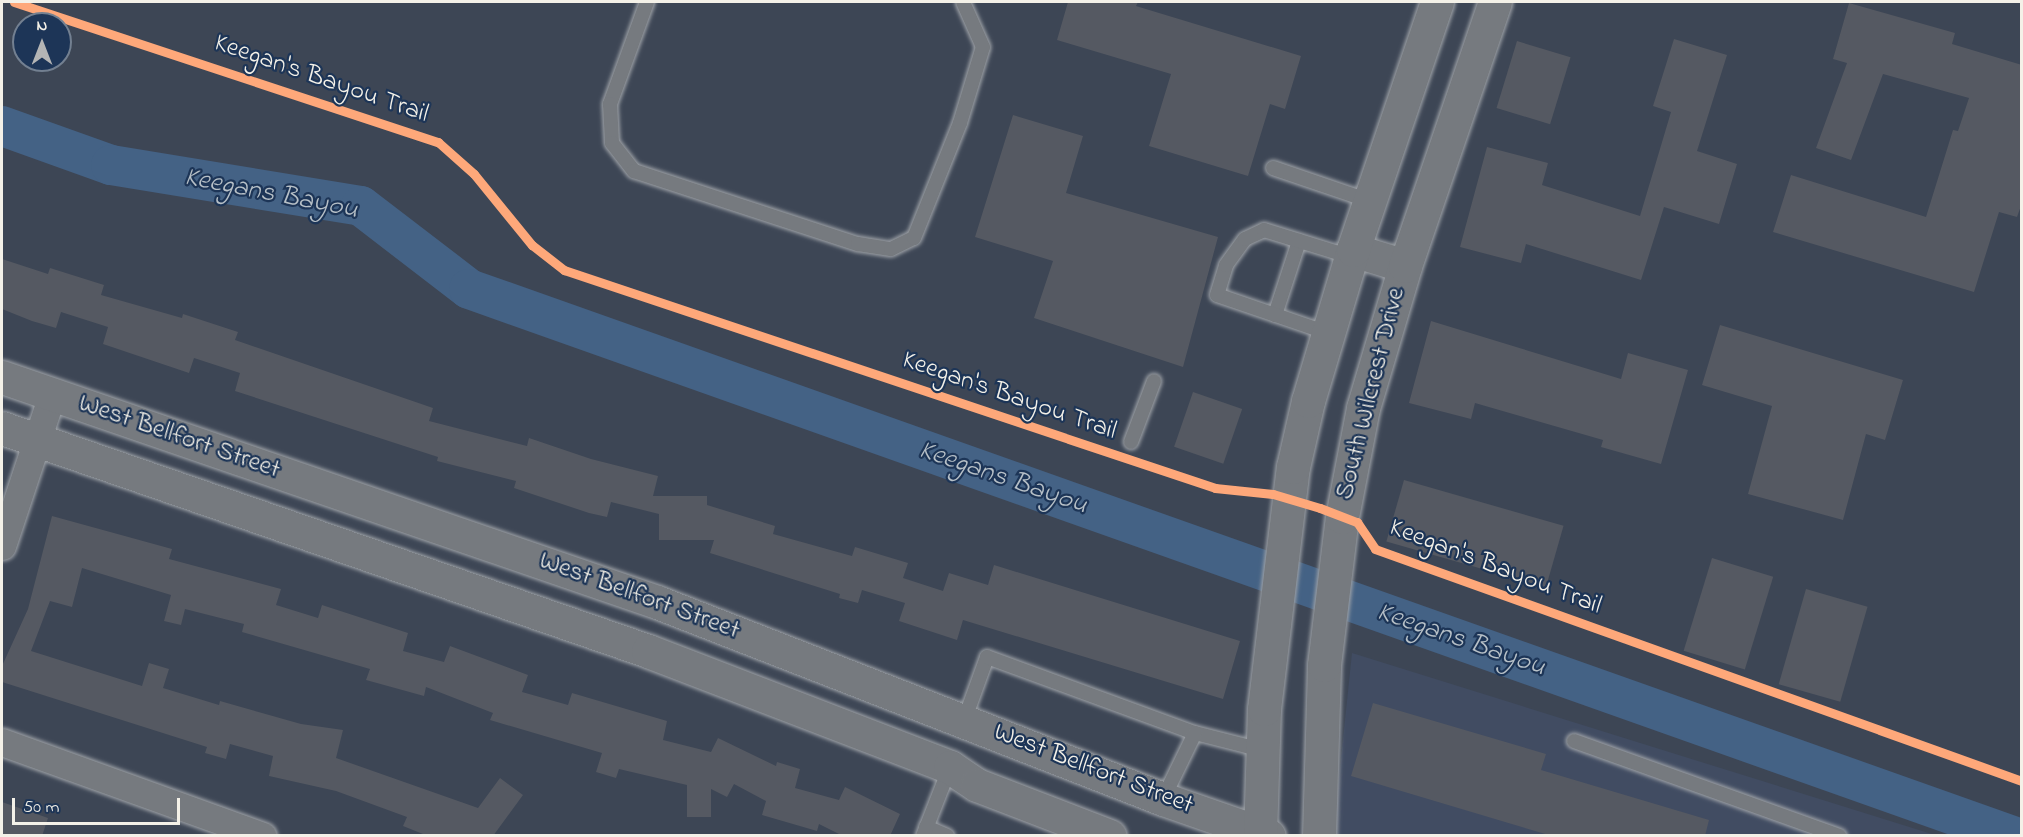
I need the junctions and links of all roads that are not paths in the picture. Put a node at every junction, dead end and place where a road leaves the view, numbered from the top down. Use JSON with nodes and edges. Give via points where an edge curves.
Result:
{"nodes":[{"id":1,"x":648,"y":2,"type":"edge"},
{"id":2,"x":963,"y":2,"type":"edge"},
{"id":3,"x":1437,"y":2,"type":"edge"},
{"id":4,"x":1495,"y":2,"type":"edge"},
{"id":5,"x":1274,"y":168,"type":"dead end"},
{"id":6,"x":1370,"y":201,"type":"junction"},
{"id":7,"x":1299,"y":241,"type":"junction"},
{"id":8,"x":1352,"y":254,"type":"junction"},
{"id":9,"x":1405,"y":266,"type":"junction"},
{"id":10,"x":1275,"y":315,"type":"junction"},
{"id":11,"x":1328,"y":333,"type":"junction"},
{"id":12,"x":2,"y":377,"type":"edge"},
{"id":13,"x":1154,"y":381,"type":"dead end"},
{"id":14,"x":52,"y":394,"type":"junction"},
{"id":15,"x":2,"y":428,"type":"edge"},
{"id":16,"x":40,"y":441,"type":"junction"},
{"id":17,"x":1131,"y":442,"type":"dead end"},
{"id":18,"x":481,"y":541,"type":"junction"},
{"id":19,"x":2,"y":546,"type":"edge"},
{"id":20,"x":468,"y":590,"type":"junction"},
{"id":21,"x":964,"y":721,"type":"junction"},
{"id":22,"x":1195,"y":734,"type":"junction"},
{"id":23,"x":1574,"y":741,"type":"dead end"},
{"id":24,"x":2,"y":742,"type":"edge"},
{"id":25,"x":1262,"y":751,"type":"junction"},
{"id":26,"x":950,"y":767,"type":"junction"},
{"id":27,"x":1163,"y":799,"type":"junction"},
{"id":28,"x":925,"y":831,"type":"edge"},
{"id":29,"x":1263,"y":835,"type":"edge"},
{"id":30,"x":263,"y":836,"type":"edge"},
{"id":31,"x":946,"y":836,"type":"edge"},
{"id":32,"x":1110,"y":836,"type":"edge"},
{"id":33,"x":1318,"y":836,"type":"edge"},
{"id":34,"x":1839,"y":836,"type":"edge"}],
"edges":[{"from":1,"to":2,"type":"lane","via":[[610,104],[612,143],[634,171],[858,244],[891,249],[915,238],[960,123],[983,47]]},
{"from":3,"to":6,"type":"main road"},
{"from":4,"to":9,"type":"main road","name":"South Wilcrest Drive"},
{"from":5,"to":6,"type":"lane"},
{"from":6,"to":8,"type":"main road"},
{"from":7,"to":8,"type":"lane"},
{"from":7,"to":10,"type":"lane"},
{"from":7,"to":10,"type":"lane","via":[[1264,230],[1245,239],[1226,265],[1217,295]]},
{"from":8,"to":9,"type":"main road"},
{"from":8,"to":11,"type":"main road"},
{"from":9,"to":33,"type":"main road","name":"South Wilcrest Drive","via":[[1363,408],[1338,546],[1326,651]]},
{"from":10,"to":11,"type":"lane"},
{"from":11,"to":25,"type":"main road","via":[[1298,445],[1283,530]]},
{"from":12,"to":14,"type":"main road","name":"West Bellfort Street"},
{"from":13,"to":17,"type":"lane"},
{"from":14,"to":16,"type":"street"},
{"from":14,"to":18,"type":"main road","name":"West Bellfort Street"},
{"from":15,"to":16,"type":"main road","name":"West Bellfort Street"},
{"from":16,"to":19,"type":"street"},
{"from":16,"to":20,"type":"main road","name":"West Bellfort Street"},
{"from":18,"to":20,"type":"main road"},
{"from":18,"to":21,"type":"main road","name":"West Bellfort Street","via":[[657,602]]},
{"from":20,"to":26,"type":"main road","name":"West Bellfort Street","via":[[648,651]]},
{"from":21,"to":22,"type":"lane","via":[[987,657]]},
{"from":21,"to":26,"type":"main road"},
{"from":21,"to":27,"type":"main road","name":"West Bellfort Street"},
{"from":22,"to":25,"type":"lane"},
{"from":22,"to":27,"type":"lane"},
{"from":23,"to":34,"type":"lane"},
{"from":24,"to":30,"type":"street"},
{"from":25,"to":29,"type":"main road"},
{"from":26,"to":28,"type":"lane"},
{"from":26,"to":32,"type":"main road","name":"West Bellfort Street","via":[[977,785]]},
{"from":27,"to":29,"type":"main road","name":"West Bellfort Street"},
{"from":28,"to":31,"type":"lane"}]}
